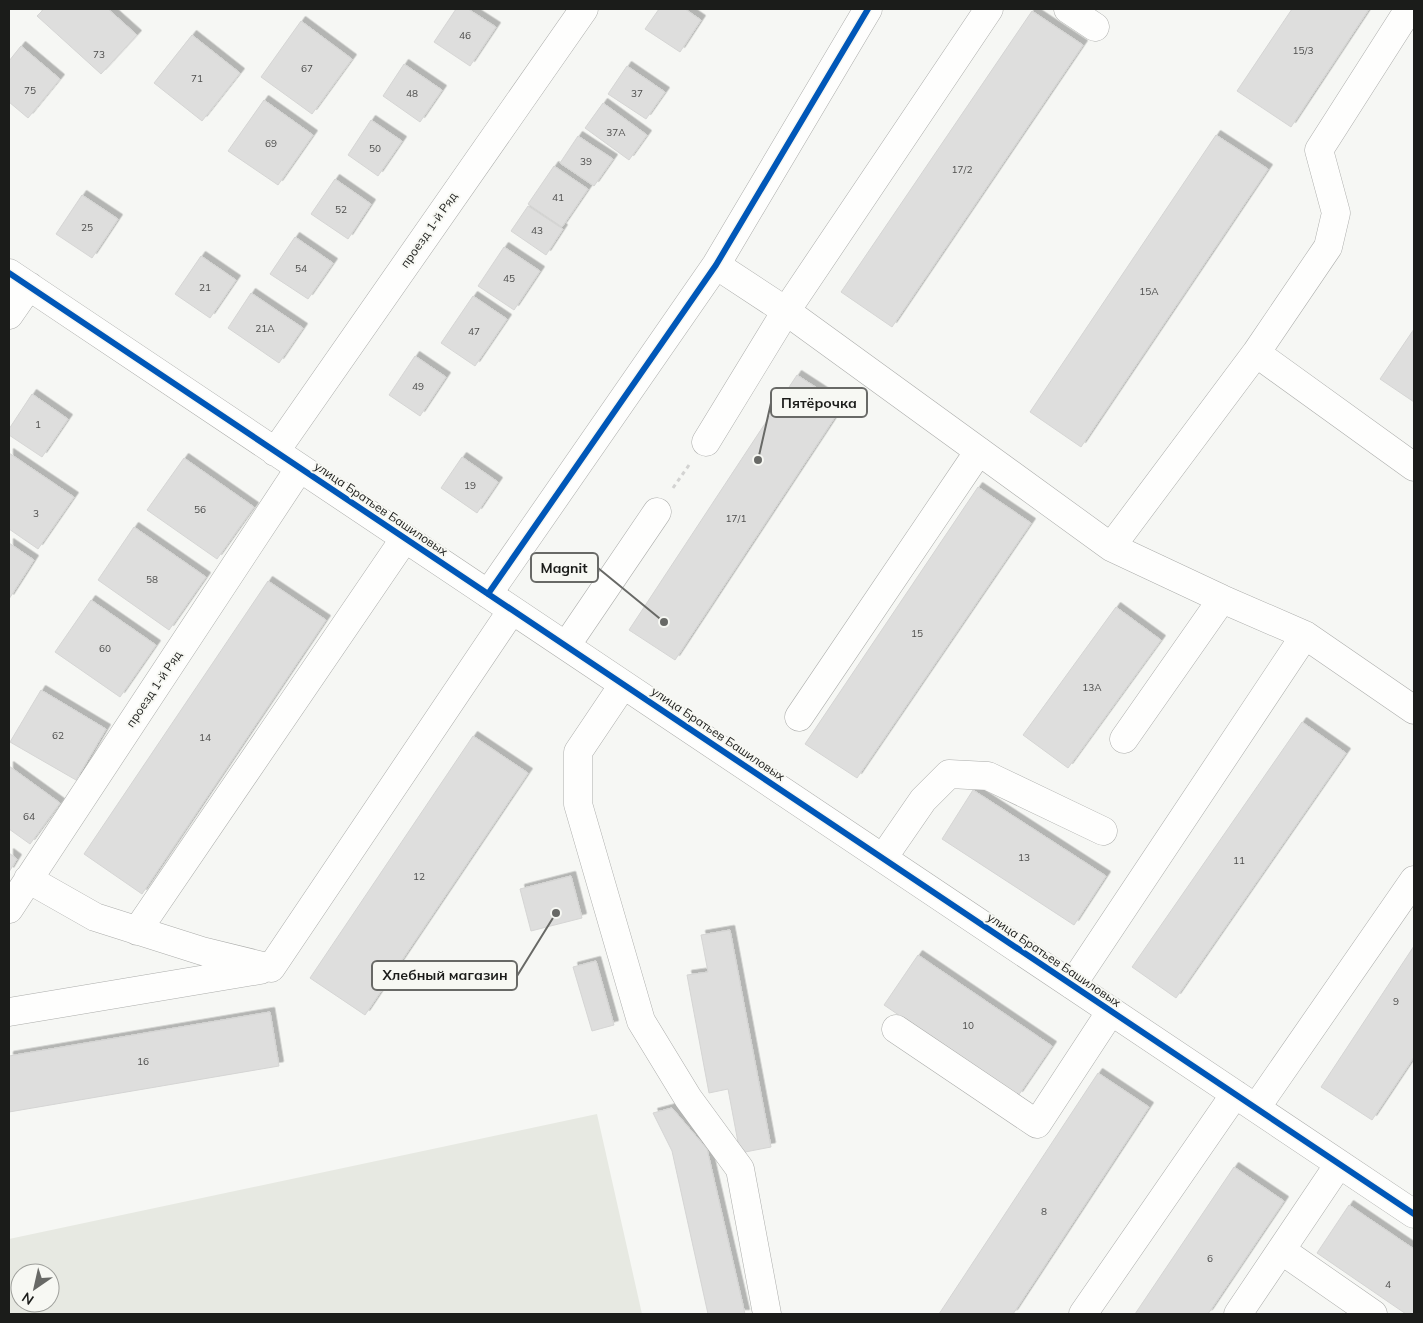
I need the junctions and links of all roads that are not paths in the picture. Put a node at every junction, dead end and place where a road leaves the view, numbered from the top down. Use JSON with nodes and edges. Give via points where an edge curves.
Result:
{"nodes":[{"id":1,"x":584,"y":9,"type":"edge"},
{"id":2,"x":868,"y":9,"type":"edge"},
{"id":3,"x":989,"y":9,"type":"edge"},
{"id":4,"x":1068,"y":9,"type":"edge"},
{"id":5,"x":1409,"y":9,"type":"edge"},
{"id":6,"x":1094,"y":27,"type":"dead end"},
{"id":7,"x":716,"y":265,"type":"junction"},
{"id":8,"x":19,"y":280,"type":"edge"},
{"id":9,"x":786,"y":311,"type":"junction"},
{"id":10,"x":9,"y":315,"type":"edge"},
{"id":11,"x":1256,"y":353,"type":"junction"},
{"id":12,"x":706,"y":442,"type":"road end"},
{"id":13,"x":979,"y":451,"type":"junction"},
{"id":14,"x":275,"y":452,"type":"junction"},
{"id":15,"x":1414,"y":467,"type":"edge"},
{"id":16,"x":299,"y":469,"type":"junction"},
{"id":17,"x":657,"y":512,"type":"road end"},
{"id":18,"x":405,"y":538,"type":"junction"},
{"id":19,"x":1112,"y":547,"type":"junction"},
{"id":20,"x":488,"y":594,"type":"junction"},
{"id":21,"x":1222,"y":599,"type":"junction"},
{"id":22,"x":512,"y":610,"type":"junction"},
{"id":23,"x":1305,"y":635,"type":"junction"},
{"id":24,"x":566,"y":646,"type":"junction"},
{"id":25,"x":623,"y":685,"type":"junction"},
{"id":26,"x":1414,"y":710,"type":"edge"},
{"id":27,"x":799,"y":717,"type":"dead end"},
{"id":28,"x":1124,"y":739,"type":"dead end"},
{"id":29,"x":1104,"y":831,"type":"dead end"},
{"id":30,"x":883,"y":858,"type":"junction"},
{"id":31,"x":28,"y":878,"type":"junction"},
{"id":32,"x":1414,"y":880,"type":"edge"},
{"id":33,"x":9,"y":909,"type":"edge"},
{"id":34,"x":137,"y":930,"type":"junction"},
{"id":35,"x":271,"y":968,"type":"junction"},
{"id":36,"x":1072,"y":985,"type":"junction"},
{"id":37,"x":1111,"y":1011,"type":"junction"},
{"id":38,"x":9,"y":1012,"type":"edge"},
{"id":39,"x":896,"y":1029,"type":"dead end"},
{"id":40,"x":1245,"y":1101,"type":"junction"},
{"id":41,"x":1339,"y":1164,"type":"junction"},
{"id":42,"x":1414,"y":1214,"type":"edge"},
{"id":43,"x":1281,"y":1250,"type":"junction"},
{"id":44,"x":766,"y":1314,"type":"edge"},
{"id":45,"x":1083,"y":1314,"type":"edge"},
{"id":46,"x":1238,"y":1314,"type":"edge"},
{"id":47,"x":1373,"y":1314,"type":"edge"}],
"edges":[{"from":1,"to":14,"type":"street","name":"проезд 1-й Ряд"},
{"from":2,"to":7,"type":"street"},
{"from":3,"to":9,"type":"street"},
{"from":4,"to":6,"type":"street"},
{"from":5,"to":11,"type":"street","via":[[1319,150],[1336,213],[1328,247]]},
{"from":7,"to":9,"type":"street"},
{"from":7,"to":20,"type":"street"},
{"from":8,"to":10,"type":"street"},
{"from":8,"to":14,"type":"street","name":"улица Братьев Башиловых"},
{"from":9,"to":12,"type":"street"},
{"from":9,"to":13,"type":"street"},
{"from":11,"to":15,"type":"street"},
{"from":11,"to":19,"type":"street"},
{"from":13,"to":19,"type":"street"},
{"from":13,"to":27,"type":"street"},
{"from":14,"to":16,"type":"street","name":"улица Братьев Башиловых"},
{"from":16,"to":18,"type":"street","name":"улица Братьев Башиловых"},
{"from":16,"to":31,"type":"street","name":"проезд 1-й Ряд"},
{"from":17,"to":24,"type":"street"},
{"from":18,"to":20,"type":"street","name":"улица Братьев Башиловых"},
{"from":18,"to":34,"type":"street"},
{"from":19,"to":21,"type":"street"},
{"from":20,"to":22,"type":"street","name":"улица Братьев Башиловых"},
{"from":21,"to":23,"type":"street"},
{"from":21,"to":28,"type":"street"},
{"from":22,"to":24,"type":"street","name":"улица Братьев Башиловых"},
{"from":22,"to":35,"type":"street"},
{"from":23,"to":26,"type":"street"},
{"from":23,"to":36,"type":"street"},
{"from":24,"to":25,"type":"street","name":"улица Братьев Башиловых"},
{"from":25,"to":30,"type":"street","name":"улица Братьев Башиловых"},
{"from":25,"to":44,"type":"street","via":[[578,752],[578,804],[641,1022],[688,1098],[740,1169]]},
{"from":29,"to":30,"type":"street","via":[[988,776],[949,774],[923,800]]},
{"from":30,"to":36,"type":"street","name":"улица Братьев Башиловых"},
{"from":31,"to":33,"type":"street","name":"проезд 1-й Ряд"},
{"from":31,"to":34,"type":"street","via":[[95,917]]},
{"from":32,"to":40,"type":"street"},
{"from":34,"to":35,"type":"street"},
{"from":35,"to":38,"type":"street"},
{"from":36,"to":37,"type":"street","name":"улица Братьев Башиловых"},
{"from":37,"to":39,"type":"street","via":[[1037,1124]]},
{"from":37,"to":40,"type":"street","name":"улица Братьев Башиловых"},
{"from":40,"to":41,"type":"street","name":"улица Братьев Башиловых"},
{"from":40,"to":45,"type":"street"},
{"from":41,"to":42,"type":"street","name":"улица Братьев Башиловых"},
{"from":41,"to":43,"type":"street"},
{"from":43,"to":46,"type":"street"},
{"from":43,"to":47,"type":"street"}]}
